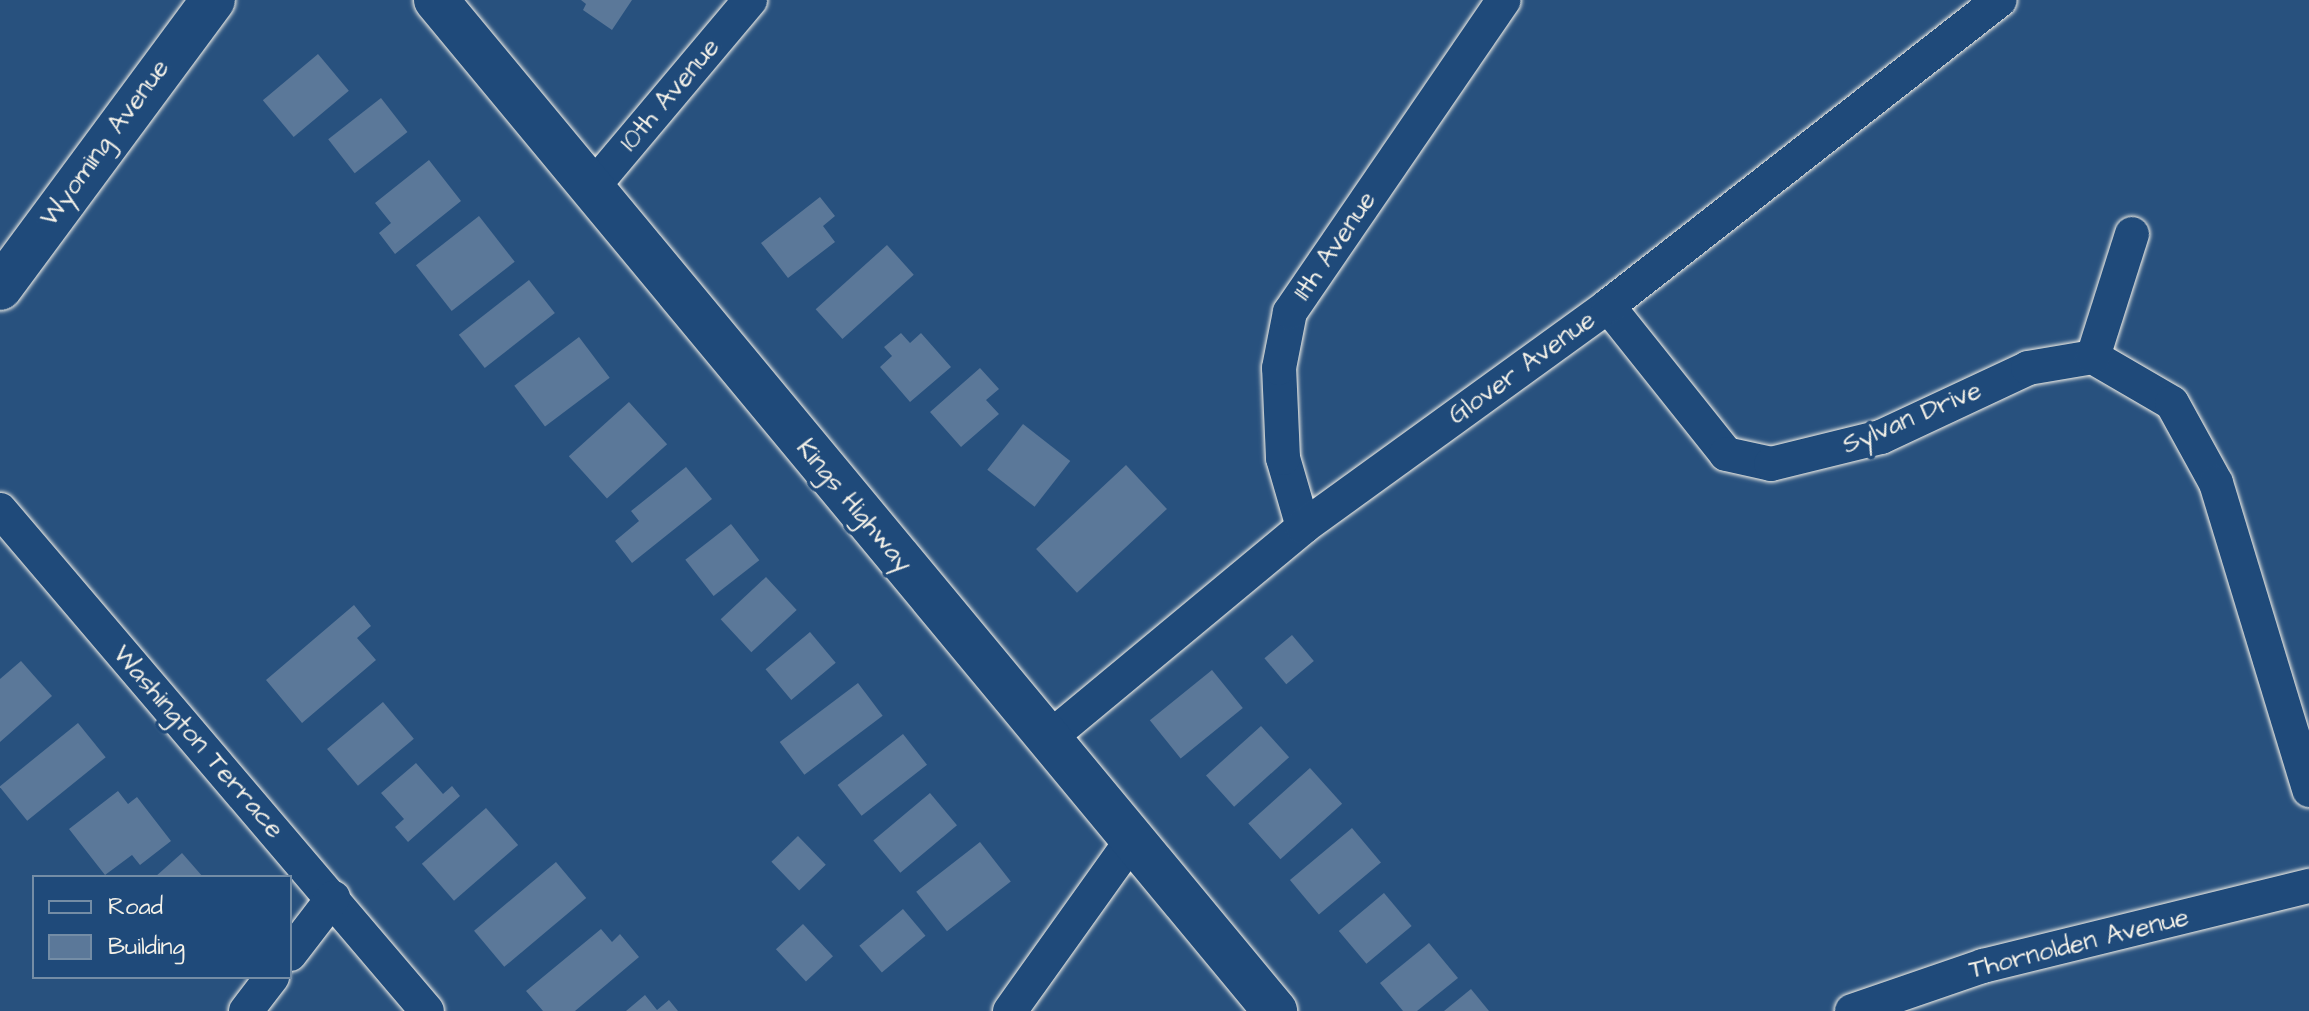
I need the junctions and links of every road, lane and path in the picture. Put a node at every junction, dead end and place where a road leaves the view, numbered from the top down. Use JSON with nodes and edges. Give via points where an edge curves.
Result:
{"nodes":[{"id":1,"x":213,"y":0,"type":"edge"},
{"id":2,"x":436,"y":0,"type":"edge"},
{"id":3,"x":750,"y":0,"type":"edge"},
{"id":4,"x":1504,"y":0,"type":"edge"},
{"id":5,"x":1999,"y":0,"type":"edge"},
{"id":6,"x":591,"y":189,"type":"junction"},
{"id":7,"x":2132,"y":234,"type":"dead end"},
{"id":8,"x":0,"y":288,"type":"edge"},
{"id":9,"x":1608,"y":306,"type":"junction"},
{"id":10,"x":2093,"y":357,"type":"junction"},
{"id":11,"x":0,"y":510,"type":"edge"},
{"id":12,"x":1303,"y":527,"type":"junction"},
{"id":13,"x":1048,"y":739,"type":"junction"},
{"id":14,"x":2309,"y":790,"type":"edge"},
{"id":15,"x":1132,"y":840,"type":"junction"},
{"id":16,"x":2309,"y":886,"type":"edge"},
{"id":17,"x":333,"y":898,"type":"junction"},
{"id":18,"x":292,"y":951,"type":"edge"},
{"id":19,"x":270,"y":979,"type":"edge"},
{"id":20,"x":246,"y":1011,"type":"edge"},
{"id":21,"x":427,"y":1011,"type":"edge"},
{"id":22,"x":1010,"y":1011,"type":"edge"},
{"id":23,"x":1275,"y":1011,"type":"edge"},
{"id":24,"x":1852,"y":1011,"type":"edge"}],
"edges":[{"from":1,"to":8,"type":"main road","name":"Wyoming Avenue"},
{"from":2,"to":6,"type":"main road","name":"Kings Highway"},
{"from":3,"to":6,"type":"street","name":"10th Avenue"},
{"from":4,"to":12,"type":"street","name":"11th Avenue","via":[[1290,312],[1279,368],[1283,458]]},
{"from":5,"to":9,"type":"street","name":"Glover Avenue"},
{"from":6,"to":13,"type":"main road","name":"Kings Highway"},
{"from":7,"to":10,"type":"street"},
{"from":9,"to":10,"type":"street","name":"Sylvan Drive","via":[[1726,454],[1771,464],[1881,437],[2028,368]]},
{"from":9,"to":12,"type":"street","name":"Glover Avenue"},
{"from":10,"to":14,"type":"street","via":[[2172,403],[2216,483]]},
{"from":11,"to":17,"type":"street","name":"Washington Terrace"},
{"from":12,"to":13,"type":"street","name":"Glover Avenue"},
{"from":13,"to":15,"type":"main road","name":"Kings Highway"},
{"from":15,"to":22,"type":"street"},
{"from":15,"to":23,"type":"main road","name":"Kings Highway"},
{"from":16,"to":24,"type":"street","name":"Thornolden Avenue","via":[[1983,966]]},
{"from":17,"to":18,"type":"street"},
{"from":17,"to":21,"type":"street","name":"Washington Terrace"},
{"from":19,"to":20,"type":"street"}]}
